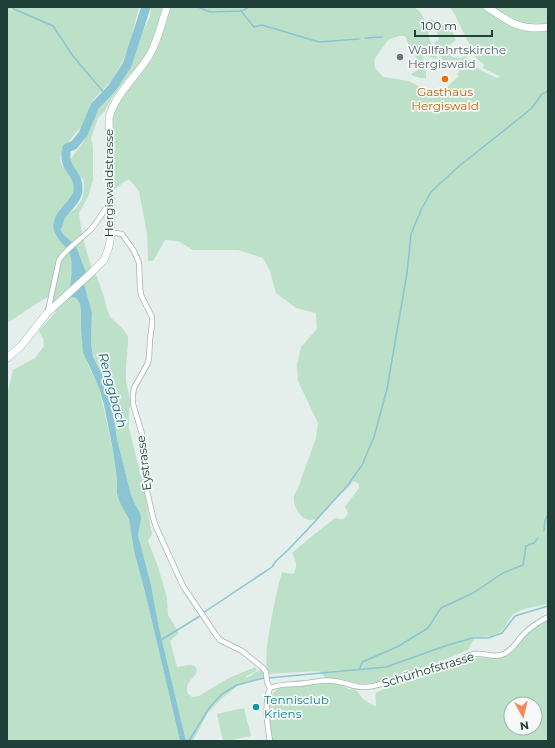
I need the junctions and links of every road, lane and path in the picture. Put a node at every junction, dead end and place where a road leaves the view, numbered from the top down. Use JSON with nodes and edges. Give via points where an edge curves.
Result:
{"nodes":[{"id":1,"x":167,"y":7,"type":"edge"},
{"id":2,"x":487,"y":7,"type":"edge"},
{"id":3,"x":548,"y":27,"type":"edge"},
{"id":4,"x":110,"y":202,"type":"junction"},
{"id":5,"x":111,"y":234,"type":"junction"},
{"id":6,"x":47,"y":314,"type":"junction"},
{"id":7,"x":7,"y":358,"type":"edge"},
{"id":8,"x":548,"y":617,"type":"edge"},
{"id":9,"x":270,"y":688,"type":"junction"},
{"id":10,"x":270,"y":741,"type":"edge"}],
"edges":[{"from":1,"to":4,"type":"street","name":"Hergiswaldstrasse","via":[[153,49],[111,110]]},
{"from":2,"to":3,"type":"street","via":[[508,22],[520,26]]},
{"from":4,"to":5,"type":"street","name":"Hergiswaldstrasse"},
{"from":4,"to":6,"type":"street","via":[[98,221],[59,260]]},
{"from":5,"to":6,"type":"street","name":"Hergiswaldstrasse","via":[[110,248],[104,260]]},
{"from":5,"to":9,"type":"street","name":"Eystrasse","via":[[122,234],[134,251],[139,263],[141,295],[152,316],[148,363],[134,388],[133,404],[142,434],[146,487],[156,529],[183,586],[216,635],[263,668]]},
{"from":6,"to":7,"type":"street","name":"Hergiswaldstrasse","via":[[21,346]]},
{"from":8,"to":9,"type":"street","name":"Schürhofstrasse","via":[[528,630],[503,655],[476,654],[365,688],[327,680],[306,684],[284,684]]},
{"from":9,"to":10,"type":"street","via":[[267,696],[266,723]]}]}
